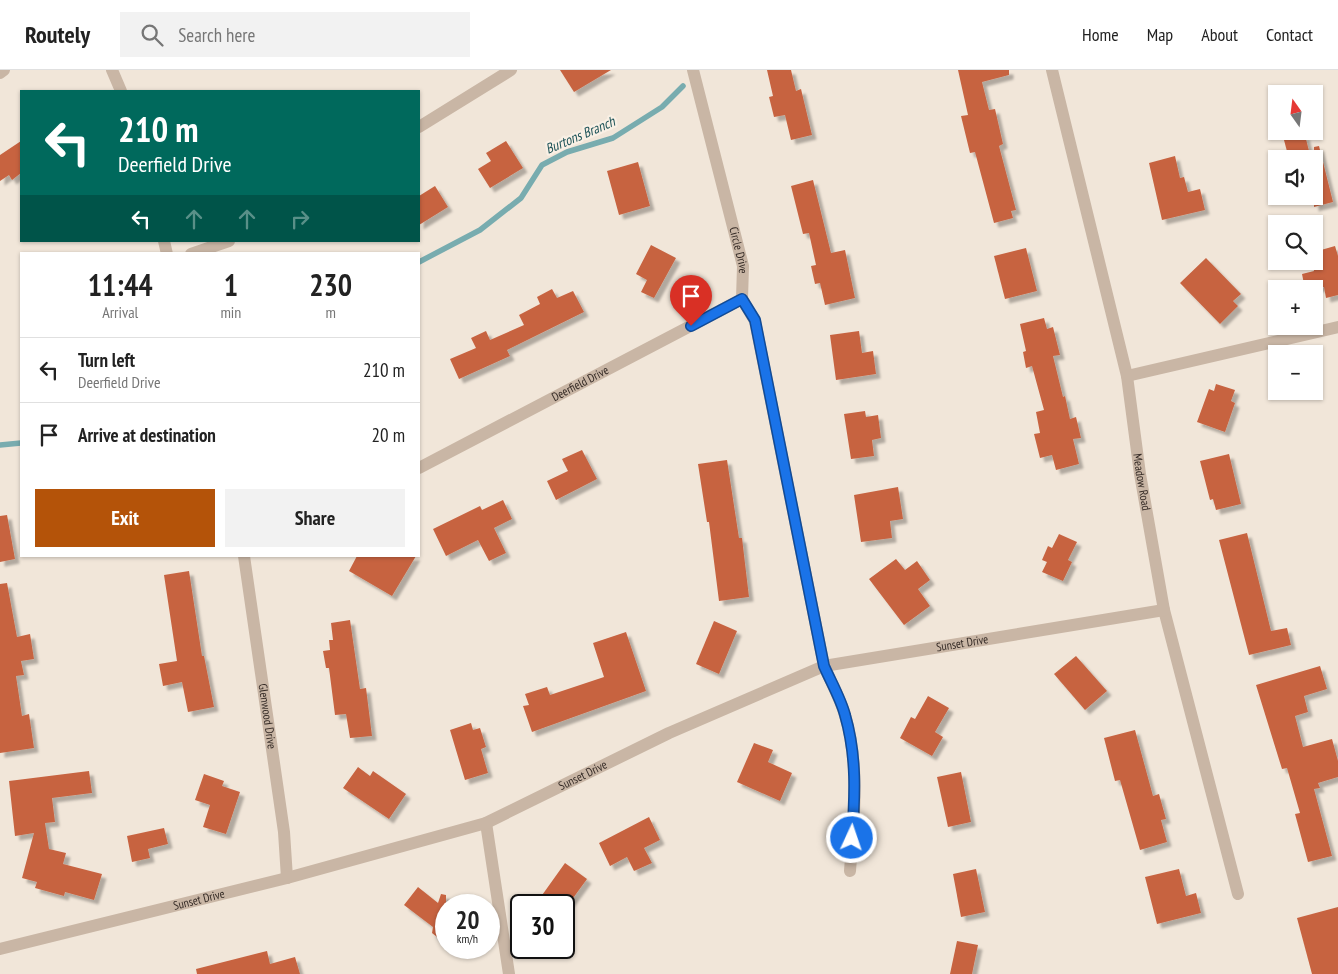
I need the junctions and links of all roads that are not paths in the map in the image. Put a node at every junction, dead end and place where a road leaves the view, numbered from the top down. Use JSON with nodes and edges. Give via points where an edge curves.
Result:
{"nodes":[{"id":1,"x":4,"y":70,"type":"edge"},
{"id":2,"x":112,"y":70,"type":"edge"},
{"id":3,"x":511,"y":70,"type":"edge"},
{"id":4,"x":693,"y":70,"type":"edge"},
{"id":5,"x":1052,"y":70,"type":"edge"},
{"id":6,"x":0,"y":73,"type":"edge"},
{"id":7,"x":121,"y":90,"type":"edge"},
{"id":8,"x":420,"y":126,"type":"edge"},
{"id":9,"x":226,"y":242,"type":"edge"},
{"id":10,"x":197,"y":252,"type":"edge"},
{"id":11,"x":742,"y":299,"type":"junction"},
{"id":12,"x":1338,"y":327,"type":"edge"},
{"id":13,"x":1127,"y":376,"type":"junction"},
{"id":14,"x":420,"y":467,"type":"edge"},
{"id":15,"x":244,"y":557,"type":"edge"},
{"id":16,"x":1164,"y":610,"type":"junction"},
{"id":17,"x":824,"y":666,"type":"junction"},
{"id":18,"x":486,"y":823,"type":"junction"},
{"id":19,"x":850,"y":871,"type":"dead end"},
{"id":20,"x":286,"y":878,"type":"junction"},
{"id":21,"x":1238,"y":894,"type":"dead end"},
{"id":22,"x":0,"y":949,"type":"edge"},
{"id":23,"x":509,"y":974,"type":"edge"}],
"edges":[{"from":1,"to":6,"type":"street"},
{"from":2,"to":7,"type":"street"},
{"from":3,"to":8,"type":"street"},
{"from":4,"to":11,"type":"street","name":"Circle Drive","via":[[743,266]]},
{"from":5,"to":13,"type":"street","name":"Meadow Road"},
{"from":9,"to":10,"type":"street"},
{"from":11,"to":14,"type":"street","name":"Deerfield Drive"},
{"from":11,"to":17,"type":"street","via":[[755,320]]},
{"from":12,"to":13,"type":"street"},
{"from":13,"to":16,"type":"street","name":"Meadow Road"},
{"from":15,"to":20,"type":"street","name":"Glenwood Drive","via":[[284,832]]},
{"from":16,"to":17,"type":"street","name":"Sunset Drive"},
{"from":16,"to":21,"type":"street","name":"Meadow Road"},
{"from":17,"to":18,"type":"street","name":"Sunset Drive","via":[[670,734]]},
{"from":17,"to":19,"type":"street","via":[[845,714],[854,751]]},
{"from":18,"to":20,"type":"street","name":"Sunset Drive"},
{"from":18,"to":23,"type":"street"},
{"from":20,"to":22,"type":"street","name":"Sunset Drive"}]}
